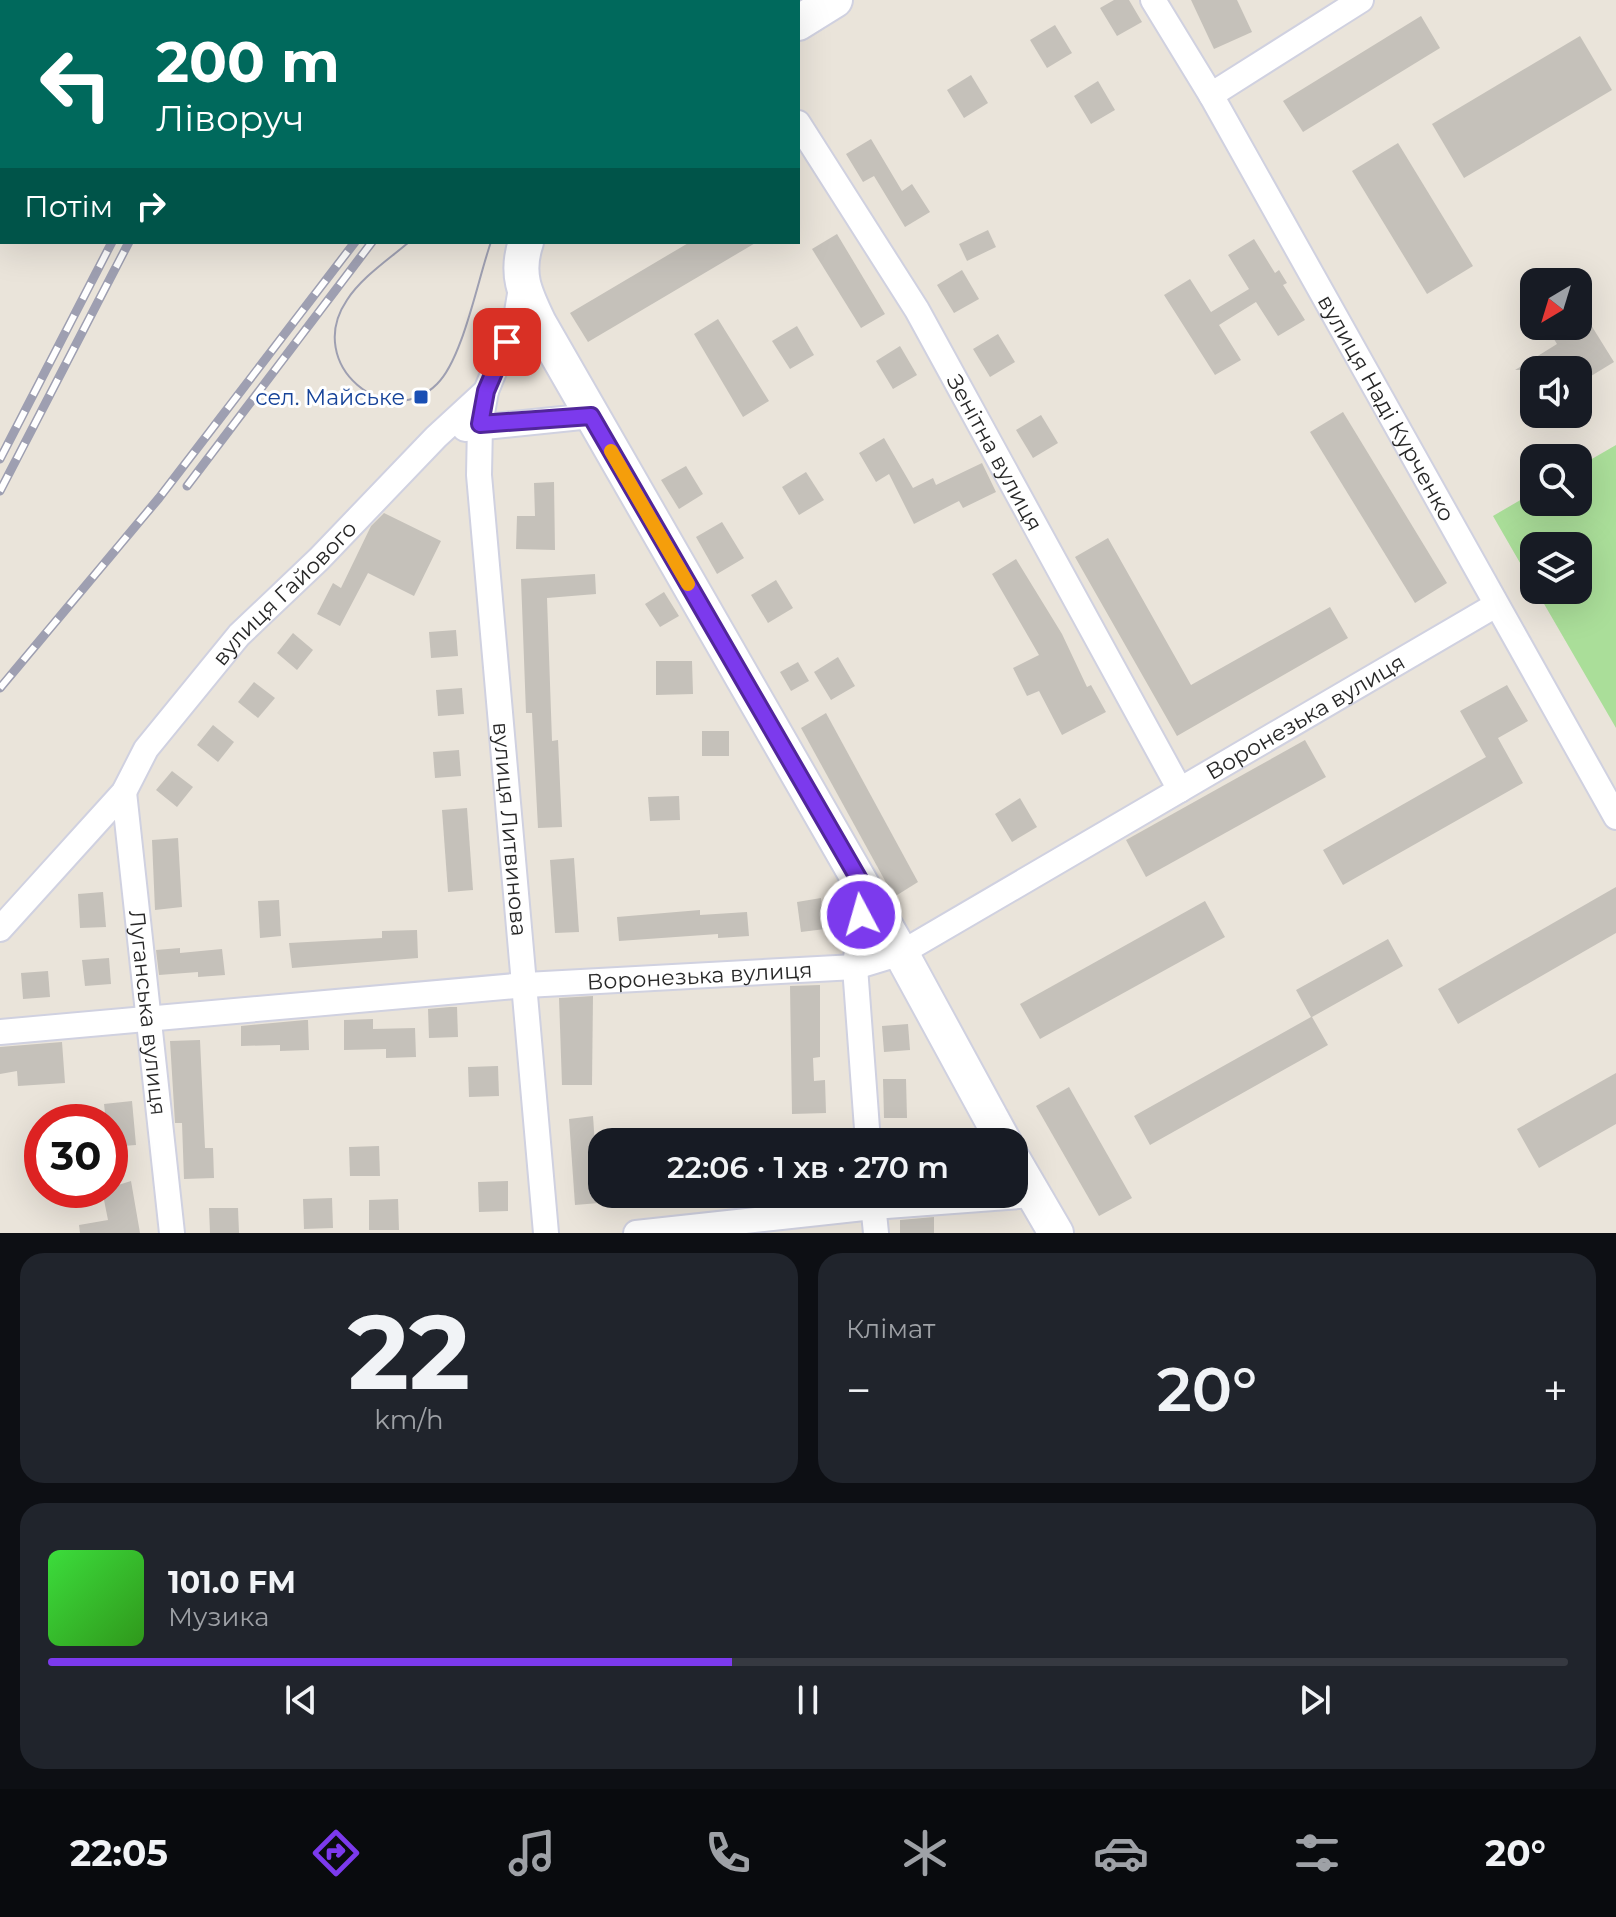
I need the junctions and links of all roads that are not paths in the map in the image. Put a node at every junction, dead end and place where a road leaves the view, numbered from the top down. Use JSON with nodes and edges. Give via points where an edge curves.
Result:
{"nodes":[{"id":1,"x":835,"y":0,"type":"edge"},
{"id":2,"x":1153,"y":0,"type":"edge"},
{"id":3,"x":1361,"y":0,"type":"edge"},
{"id":4,"x":800,"y":22,"type":"edge"},
{"id":5,"x":1211,"y":95,"type":"junction"},
{"id":6,"x":800,"y":126,"type":"edge"},
{"id":7,"x":526,"y":244,"type":"edge"},
{"id":8,"x":521,"y":288,"type":"junction"},
{"id":9,"x":486,"y":391,"type":"junction"},
{"id":10,"x":591,"y":416,"type":"junction"},
{"id":11,"x":480,"y":424,"type":"junction"},
{"id":12,"x":436,"y":437,"type":"junction"},
{"id":13,"x":1496,"y":605,"type":"junction"},
{"id":14,"x":1180,"y":790,"type":"junction"},
{"id":15,"x":124,"y":792,"type":"junction"},
{"id":16,"x":1616,"y":817,"type":"edge"},
{"id":17,"x":864,"y":888,"type":"junction"},
{"id":18,"x":0,"y":929,"type":"edge"},
{"id":19,"x":901,"y":953,"type":"junction"},
{"id":20,"x":855,"y":967,"type":"junction"},
{"id":21,"x":526,"y":985,"type":"junction"},
{"id":22,"x":149,"y":1018,"type":"junction"},
{"id":23,"x":0,"y":1032,"type":"edge"},
{"id":24,"x":867,"y":1128,"type":"edge"},
{"id":25,"x":996,"y":1128,"type":"edge"},
{"id":26,"x":1028,"y":1186,"type":"edge"},
{"id":27,"x":1028,"y":1195,"type":"edge"},
{"id":28,"x":1033,"y":1195,"type":"junction"},
{"id":29,"x":816,"y":1208,"type":"edge"},
{"id":30,"x":874,"y":1208,"type":"edge"},
{"id":31,"x":172,"y":1233,"type":"edge"},
{"id":32,"x":546,"y":1233,"type":"edge"},
{"id":33,"x":636,"y":1233,"type":"edge"},
{"id":34,"x":876,"y":1233,"type":"edge"},
{"id":35,"x":1056,"y":1233,"type":"edge"}],
"edges":[{"from":1,"to":4,"type":"street"},
{"from":2,"to":5,"type":"street","name":"вулиця Наді Курченко"},
{"from":3,"to":5,"type":"street"},
{"from":5,"to":13,"type":"street","name":"вулиця Наді Курченко"},
{"from":6,"to":14,"type":"street","name":"Зенітна вулиця","via":[[917,310]]},
{"from":7,"to":8,"type":"street","name":"вулиця Гайового"},
{"from":8,"to":9,"type":"street","name":"вулиця Гайового","via":[[516,318]]},
{"from":8,"to":10,"type":"street"},
{"from":9,"to":11,"type":"street","name":"вулиця Литвинова"},
{"from":9,"to":12,"type":"street","name":"вулиця Гайового"},
{"from":10,"to":11,"type":"street"},
{"from":10,"to":17,"type":"street"},
{"from":11,"to":12,"type":"street"},
{"from":11,"to":21,"type":"street","name":"вулиця Литвинова","via":[[479,475]]},
{"from":12,"to":15,"type":"street","name":"вулиця Гайового","via":[[239,635],[146,749]]},
{"from":13,"to":14,"type":"street","name":"Воронезька вулиця"},
{"from":13,"to":16,"type":"street","name":"вулиця Наді Курченко"},
{"from":14,"to":19,"type":"street","name":"Воронезька вулиця"},
{"from":15,"to":18,"type":"street","name":"вулиця Гайового"},
{"from":15,"to":22,"type":"street","name":"Луганська вулиця"},
{"from":17,"to":19,"type":"street"},
{"from":17,"to":20,"type":"street"},
{"from":19,"to":20,"type":"street","name":"Воронезька вулиця"},
{"from":19,"to":25,"type":"street"},
{"from":20,"to":21,"type":"street","name":"Воронезька вулиця"},
{"from":20,"to":24,"type":"street"},
{"from":21,"to":22,"type":"street","name":"Воронезька вулиця"},
{"from":21,"to":32,"type":"street","name":"вулиця Литвинова"},
{"from":22,"to":23,"type":"street","name":"Воронезька вулиця"},
{"from":22,"to":31,"type":"street","name":"Луганська вулиця"},
{"from":26,"to":28,"type":"street"},
{"from":27,"to":28,"type":"street"},
{"from":28,"to":35,"type":"street"},
{"from":29,"to":33,"type":"street"},
{"from":30,"to":34,"type":"street"}]}
